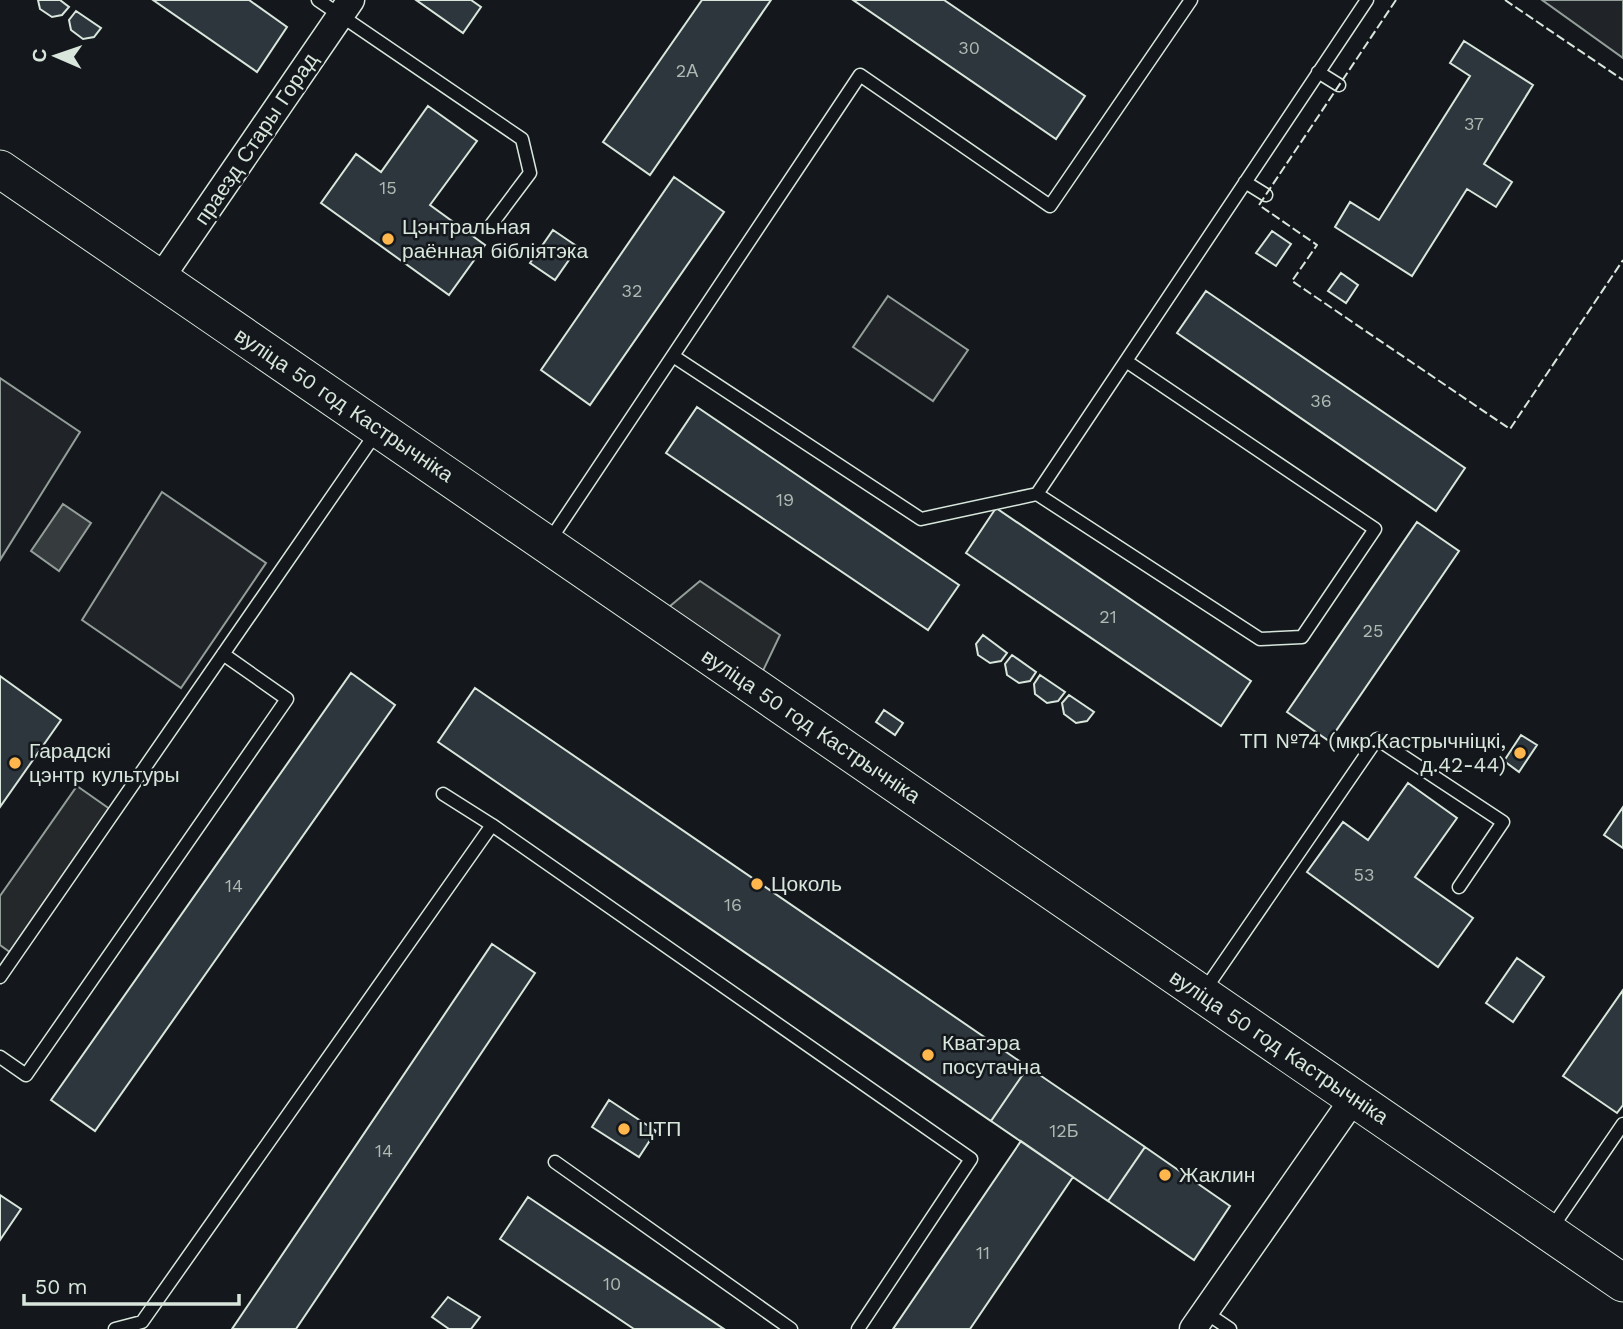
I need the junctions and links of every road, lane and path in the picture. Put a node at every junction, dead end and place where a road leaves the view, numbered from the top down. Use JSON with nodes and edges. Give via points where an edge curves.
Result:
{"nodes":[{"id":1,"x":318,"y":0,"type":"edge"},
{"id":2,"x":1191,"y":0,"type":"edge"},
{"id":3,"x":1367,"y":0,"type":"edge"},
{"id":4,"x":346,"y":8,"type":"edge"},
{"id":5,"x":1318,"y":72,"type":"junction"},
{"id":6,"x":1339,"y":85,"type":"dead end"},
{"id":7,"x":0,"y":169,"type":"edge"},
{"id":8,"x":1245,"y":182,"type":"junction"},
{"id":9,"x":1266,"y":195,"type":"dead end"},
{"id":10,"x":491,"y":225,"type":"dead end"},
{"id":11,"x":160,"y":279,"type":"junction"},
{"id":12,"x":673,"y":356,"type":"junction"},
{"id":13,"x":1126,"y":360,"type":"junction"},
{"id":14,"x":379,"y":429,"type":"junction"},
{"id":15,"x":1037,"y":494,"type":"junction"},
{"id":16,"x":547,"y":545,"type":"junction"},
{"id":17,"x":223,"y":654,"type":"junction"},
{"id":18,"x":443,"y":794,"type":"dead end"},
{"id":19,"x":492,"y":825,"type":"junction"},
{"id":20,"x":1459,"y":887,"type":"dead end"},
{"id":21,"x":0,"y":975,"type":"edge"},
{"id":22,"x":1202,"y":995,"type":"junction"},
{"id":23,"x":0,"y":1057,"type":"edge"},
{"id":24,"x":1353,"y":1098,"type":"junction"},
{"id":25,"x":1623,"y":1124,"type":"edge"},
{"id":26,"x":555,"y":1161,"type":"dead end"},
{"id":27,"x":1549,"y":1232,"type":"junction"},
{"id":28,"x":1623,"y":1283,"type":"edge"},
{"id":29,"x":1199,"y":1320,"type":"edge"},
{"id":30,"x":115,"y":1329,"type":"edge"},
{"id":31,"x":791,"y":1329,"type":"edge"},
{"id":32,"x":858,"y":1329,"type":"edge"},
{"id":33,"x":1230,"y":1329,"type":"edge"}],
"edges":[{"from":1,"to":4,"type":"lane"},
{"from":2,"to":12,"type":"lane","via":[[1050,206],[860,75]]},
{"from":3,"to":5,"type":"lane"},
{"from":4,"to":10,"type":"lane","via":[[522,139],[530,173]]},
{"from":4,"to":11,"type":"street","name":"праезд Стары Горад"},
{"from":5,"to":6,"type":"lane"},
{"from":5,"to":8,"type":"lane"},
{"from":7,"to":11,"type":"street","name":"вуліца 50 год Кастрычніка"},
{"from":8,"to":9,"type":"lane"},
{"from":8,"to":13,"type":"lane"},
{"from":11,"to":14,"type":"street","name":"вуліца 50 год Кастрычніка"},
{"from":12,"to":15,"type":"lane","via":[[921,519]]},
{"from":12,"to":16,"type":"lane"},
{"from":13,"to":15,"type":"lane"},
{"from":13,"to":15,"type":"lane","via":[[1375,529],[1302,637],[1260,639]]},
{"from":14,"to":16,"type":"street","name":"вуліца 50 год Кастрычніка"},
{"from":14,"to":17,"type":"lane"},
{"from":16,"to":22,"type":"street","name":"вуліца 50 год Кастрычніка"},
{"from":17,"to":21,"type":"lane"},
{"from":17,"to":23,"type":"lane","via":[[287,699],[26,1075]]},
{"from":18,"to":19,"type":"lane"},
{"from":19,"to":30,"type":"lane","via":[[142,1322]]},
{"from":19,"to":32,"type":"lane","via":[[971,1159]]},
{"from":20,"to":22,"type":"lane","via":[[1503,822],[1377,739]]},
{"from":22,"to":24,"type":"street","name":"вуліца 50 год Кастрычніка"},
{"from":24,"to":27,"type":"street","name":"вуліца 50 год Кастрычніка"},
{"from":24,"to":29,"type":"street"},
{"from":25,"to":27,"type":"lane"},
{"from":26,"to":31,"type":"lane"},
{"from":27,"to":28,"type":"street","name":"вуліца 50 год Кастрычніка"},
{"from":29,"to":33,"type":"lane"}]}
